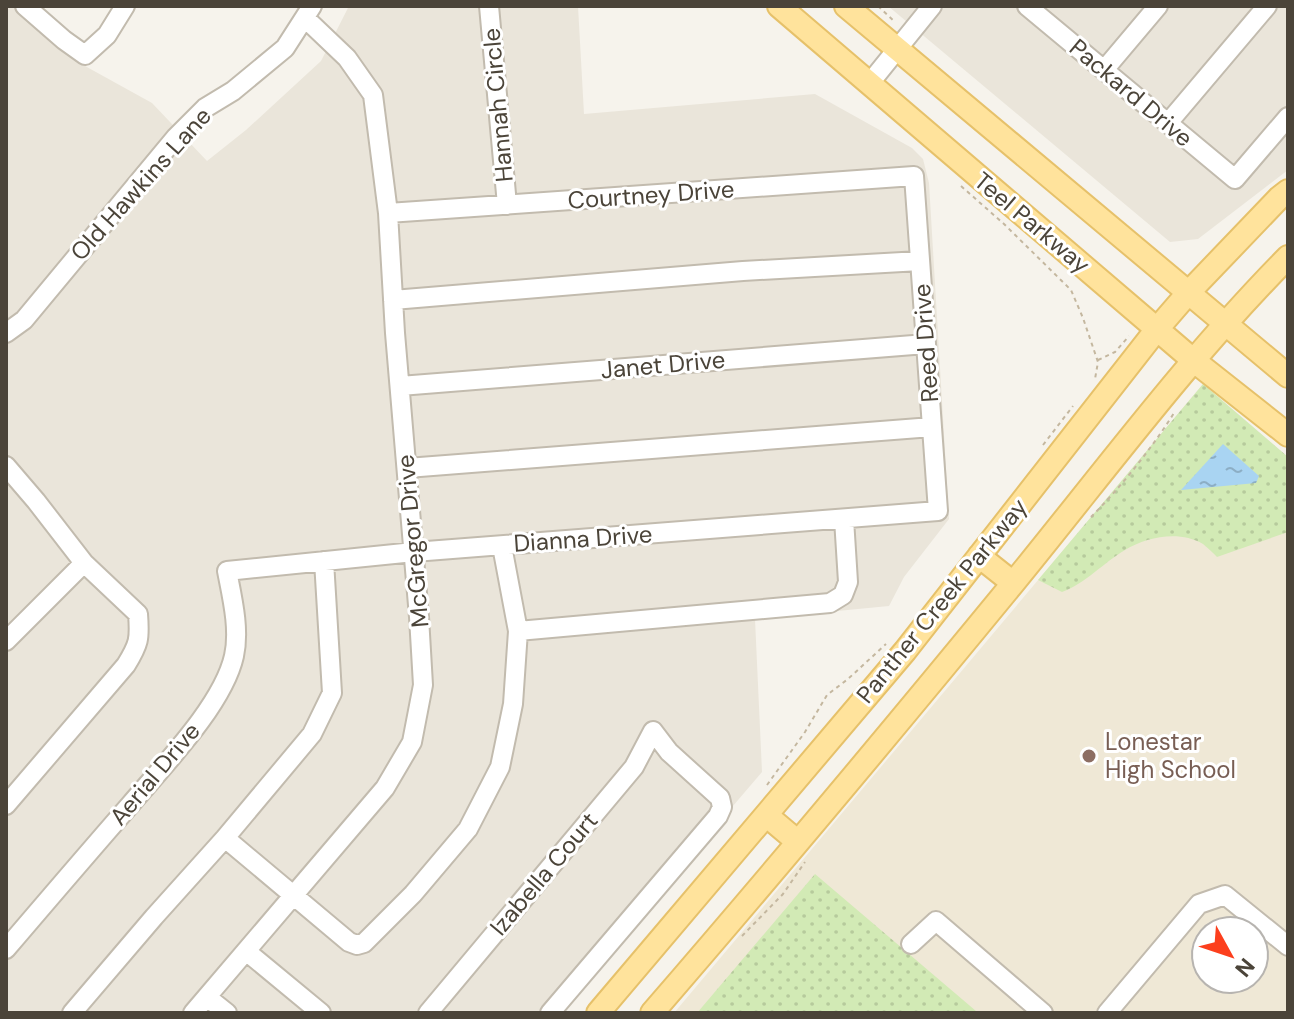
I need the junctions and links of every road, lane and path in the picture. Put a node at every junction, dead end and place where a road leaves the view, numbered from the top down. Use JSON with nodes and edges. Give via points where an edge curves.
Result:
{"nodes":[{"id":1,"x":25,"y":6,"type":"edge"},
{"id":2,"x":125,"y":6,"type":"edge"},
{"id":3,"x":489,"y":6,"type":"edge"},
{"id":4,"x":779,"y":6,"type":"edge"},
{"id":5,"x":846,"y":6,"type":"edge"},
{"id":6,"x":878,"y":6,"type":"edge"},
{"id":7,"x":932,"y":6,"type":"edge"},
{"id":8,"x":1158,"y":6,"type":"edge"},
{"id":9,"x":1267,"y":6,"type":"edge"},
{"id":10,"x":1039,"y":10,"type":"edge"},
{"id":11,"x":308,"y":12,"type":"edge"},
{"id":12,"x":895,"y":22,"type":"dead end"},
{"id":13,"x":898,"y":49,"type":"junction"},
{"id":14,"x":1104,"y":70,"type":"junction"},
{"id":15,"x":869,"y":84,"type":"junction"},
{"id":16,"x":1288,"y":117,"type":"edge"},
{"id":17,"x":1168,"y":123,"type":"junction"},
{"id":18,"x":914,"y":176,"type":"joint"},
{"id":19,"x":1288,"y":191,"type":"edge"},
{"id":20,"x":507,"y":205,"type":"junction"},
{"id":21,"x":388,"y":213,"type":"junction"},
{"id":22,"x":1288,"y":257,"type":"edge"},
{"id":23,"x":920,"y":261,"type":"junction"},
{"id":24,"x":1189,"y":292,"type":"junction"},
{"id":25,"x":393,"y":300,"type":"junction"},
{"id":26,"x":1226,"y":323,"type":"junction"},
{"id":27,"x":1157,"y":329,"type":"junction"},
{"id":28,"x":6,"y":333,"type":"edge"},
{"id":29,"x":1134,"y":335,"type":"dead end"},
{"id":30,"x":926,"y":344,"type":"junction"},
{"id":31,"x":1098,"y":360,"type":"dead end"},
{"id":32,"x":1193,"y":360,"type":"junction"},
{"id":33,"x":1288,"y":376,"type":"edge"},
{"id":34,"x":400,"y":386,"type":"junction"},
{"id":35,"x":932,"y":427,"type":"junction"},
{"id":36,"x":1288,"y":435,"type":"edge"},
{"id":37,"x":6,"y":466,"type":"edge"},
{"id":38,"x":407,"y":468,"type":"junction"},
{"id":39,"x":938,"y":511,"type":"joint"},
{"id":40,"x":844,"y":519,"type":"junction"},
{"id":41,"x":502,"y":546,"type":"junction"},
{"id":42,"x":414,"y":552,"type":"junction"},
{"id":43,"x":979,"y":556,"type":"junction"},
{"id":44,"x":324,"y":561,"type":"junction"},
{"id":45,"x":84,"y":563,"type":"junction"},
{"id":46,"x":227,"y":571,"type":"joint"},
{"id":47,"x":1013,"y":583,"type":"junction"},
{"id":48,"x":10,"y":629,"type":"edge"},
{"id":49,"x":518,"y":631,"type":"junction"},
{"id":50,"x":6,"y":805,"type":"edge"},
{"id":51,"x":766,"y":815,"type":"junction"},
{"id":52,"x":225,"y":838,"type":"junction"},
{"id":53,"x":798,"y":842,"type":"junction"},
{"id":54,"x":293,"y":896,"type":"junction"},
{"id":55,"x":911,"y":944,"type":"dead end"},
{"id":56,"x":1288,"y":946,"type":"edge"},
{"id":57,"x":6,"y":949,"type":"edge"},
{"id":58,"x":246,"y":951,"type":"junction"},
{"id":59,"x":207,"y":997,"type":"junction"},
{"id":60,"x":72,"y":1013,"type":"edge"},
{"id":61,"x":193,"y":1013,"type":"edge"},
{"id":62,"x":227,"y":1013,"type":"edge"},
{"id":63,"x":321,"y":1013,"type":"edge"},
{"id":64,"x":428,"y":1013,"type":"edge"},
{"id":65,"x":550,"y":1013,"type":"edge"},
{"id":66,"x":598,"y":1013,"type":"edge"},
{"id":67,"x":652,"y":1013,"type":"edge"},
{"id":68,"x":1043,"y":1013,"type":"edge"},
{"id":69,"x":1107,"y":1013,"type":"edge"}],
"edges":[{"from":1,"to":2,"type":"street","via":[[85,55],[107,35]]},
{"from":3,"to":20,"type":"street","name":"Hannah Circle"},
{"from":4,"to":15,"type":"main road","name":"Teel Parkway"},
{"from":5,"to":13,"type":"main road","name":"Teel Parkway"},
{"from":6,"to":12,"type":"path"},
{"from":7,"to":13,"type":"street"},
{"from":8,"to":14,"type":"street"},
{"from":9,"to":17,"type":"street"},
{"from":10,"to":14,"type":"street","name":"Packard Drive"},
{"from":11,"to":21,"type":"street","name":"McGregor Drive","via":[[373,95]]},
{"from":11,"to":28,"type":"street","name":"Old Hawkins Lane","via":[[285,48],[205,108],[176,137],[24,320]]},
{"from":13,"to":15,"type":"street"},
{"from":13,"to":24,"type":"main road","name":"Teel Parkway"},
{"from":14,"to":17,"type":"street","name":"Packard Drive"},
{"from":15,"to":27,"type":"main road","name":"Teel Parkway"},
{"from":16,"to":17,"type":"street","name":"Packard Drive","via":[[1235,179]]},
{"from":18,"to":20,"type":"street","name":"Courtney Drive"},
{"from":18,"to":23,"type":"street","name":"Reed Drive"},
{"from":19,"to":24,"type":"main road","name":"Panther Creek Parkway"},
{"from":20,"to":21,"type":"street","name":"Courtney Drive"},
{"from":21,"to":25,"type":"street","name":"McGregor Drive"},
{"from":22,"to":26,"type":"main road","name":"Panther Creek Parkway"},
{"from":23,"to":25,"type":"street"},
{"from":23,"to":30,"type":"street","name":"Reed Drive"},
{"from":24,"to":26,"type":"main road","name":"Teel Parkway"},
{"from":24,"to":27,"type":"main road","name":"Panther Creek Parkway"},
{"from":25,"to":34,"type":"street","name":"McGregor Drive"},
{"from":26,"to":32,"type":"main road","name":"Panther Creek Parkway"},
{"from":26,"to":33,"type":"main road","name":"Teel Parkway"},
{"from":27,"to":32,"type":"main road","name":"Teel Parkway"},
{"from":27,"to":43,"type":"main road","name":"Panther Creek Parkway"},
{"from":29,"to":31,"type":"path"},
{"from":30,"to":34,"type":"street","name":"Janet Drive"},
{"from":30,"to":35,"type":"street","name":"Reed Drive"},
{"from":32,"to":36,"type":"main road","name":"Teel Parkway"},
{"from":32,"to":47,"type":"main road","name":"Panther Creek Parkway"},
{"from":34,"to":38,"type":"street","name":"McGregor Drive"},
{"from":35,"to":38,"type":"street"},
{"from":35,"to":39,"type":"street","name":"Reed Drive"},
{"from":37,"to":45,"type":"street"},
{"from":38,"to":42,"type":"street","name":"McGregor Drive"},
{"from":39,"to":40,"type":"street","name":"Dianna Drive"},
{"from":40,"to":41,"type":"street","name":"Dianna Drive"},
{"from":40,"to":49,"type":"street","via":[[848,582],[843,595],[830,603]]},
{"from":41,"to":42,"type":"street","name":"Dianna Drive"},
{"from":41,"to":49,"type":"street"},
{"from":42,"to":44,"type":"street","name":"Dianna Drive"},
{"from":42,"to":54,"type":"street","name":"McGregor Drive","via":[[423,685],[412,742],[385,788]]},
{"from":43,"to":47,"type":"main road"},
{"from":43,"to":51,"type":"main road","name":"Panther Creek Parkway"},
{"from":44,"to":46,"type":"street","name":"Dianna Drive"},
{"from":44,"to":52,"type":"street","via":[[332,693],[312,734]]},
{"from":45,"to":48,"type":"street"},
{"from":45,"to":50,"type":"street","via":[[138,614],[137,648]]},
{"from":46,"to":57,"type":"street","name":"Aerial Drive","via":[[235,645],[221,689],[202,719]]},
{"from":47,"to":53,"type":"main road","name":"Panther Creek Parkway"},
{"from":49,"to":54,"type":"street","via":[[513,704],[500,767],[468,829],[413,894],[357,945]]},
{"from":51,"to":53,"type":"main road"},
{"from":51,"to":66,"type":"main road","name":"Panther Creek Parkway"},
{"from":52,"to":54,"type":"street"},
{"from":52,"to":60,"type":"street"},
{"from":53,"to":67,"type":"main road","name":"Panther Creek Parkway"},
{"from":54,"to":58,"type":"street","name":"McGregor Drive"},
{"from":55,"to":68,"type":"street","via":[[936,921]]},
{"from":56,"to":69,"type":"street","via":[[1225,895],[1199,904]]},
{"from":58,"to":59,"type":"street","name":"McGregor Drive"},
{"from":58,"to":63,"type":"street"},
{"from":59,"to":61,"type":"street","name":"McGregor Drive"},
{"from":59,"to":62,"type":"street"},
{"from":64,"to":65,"type":"street","name":"Izabella Court","via":[[634,767],[653,731],[720,798],[722,807]]}]}
